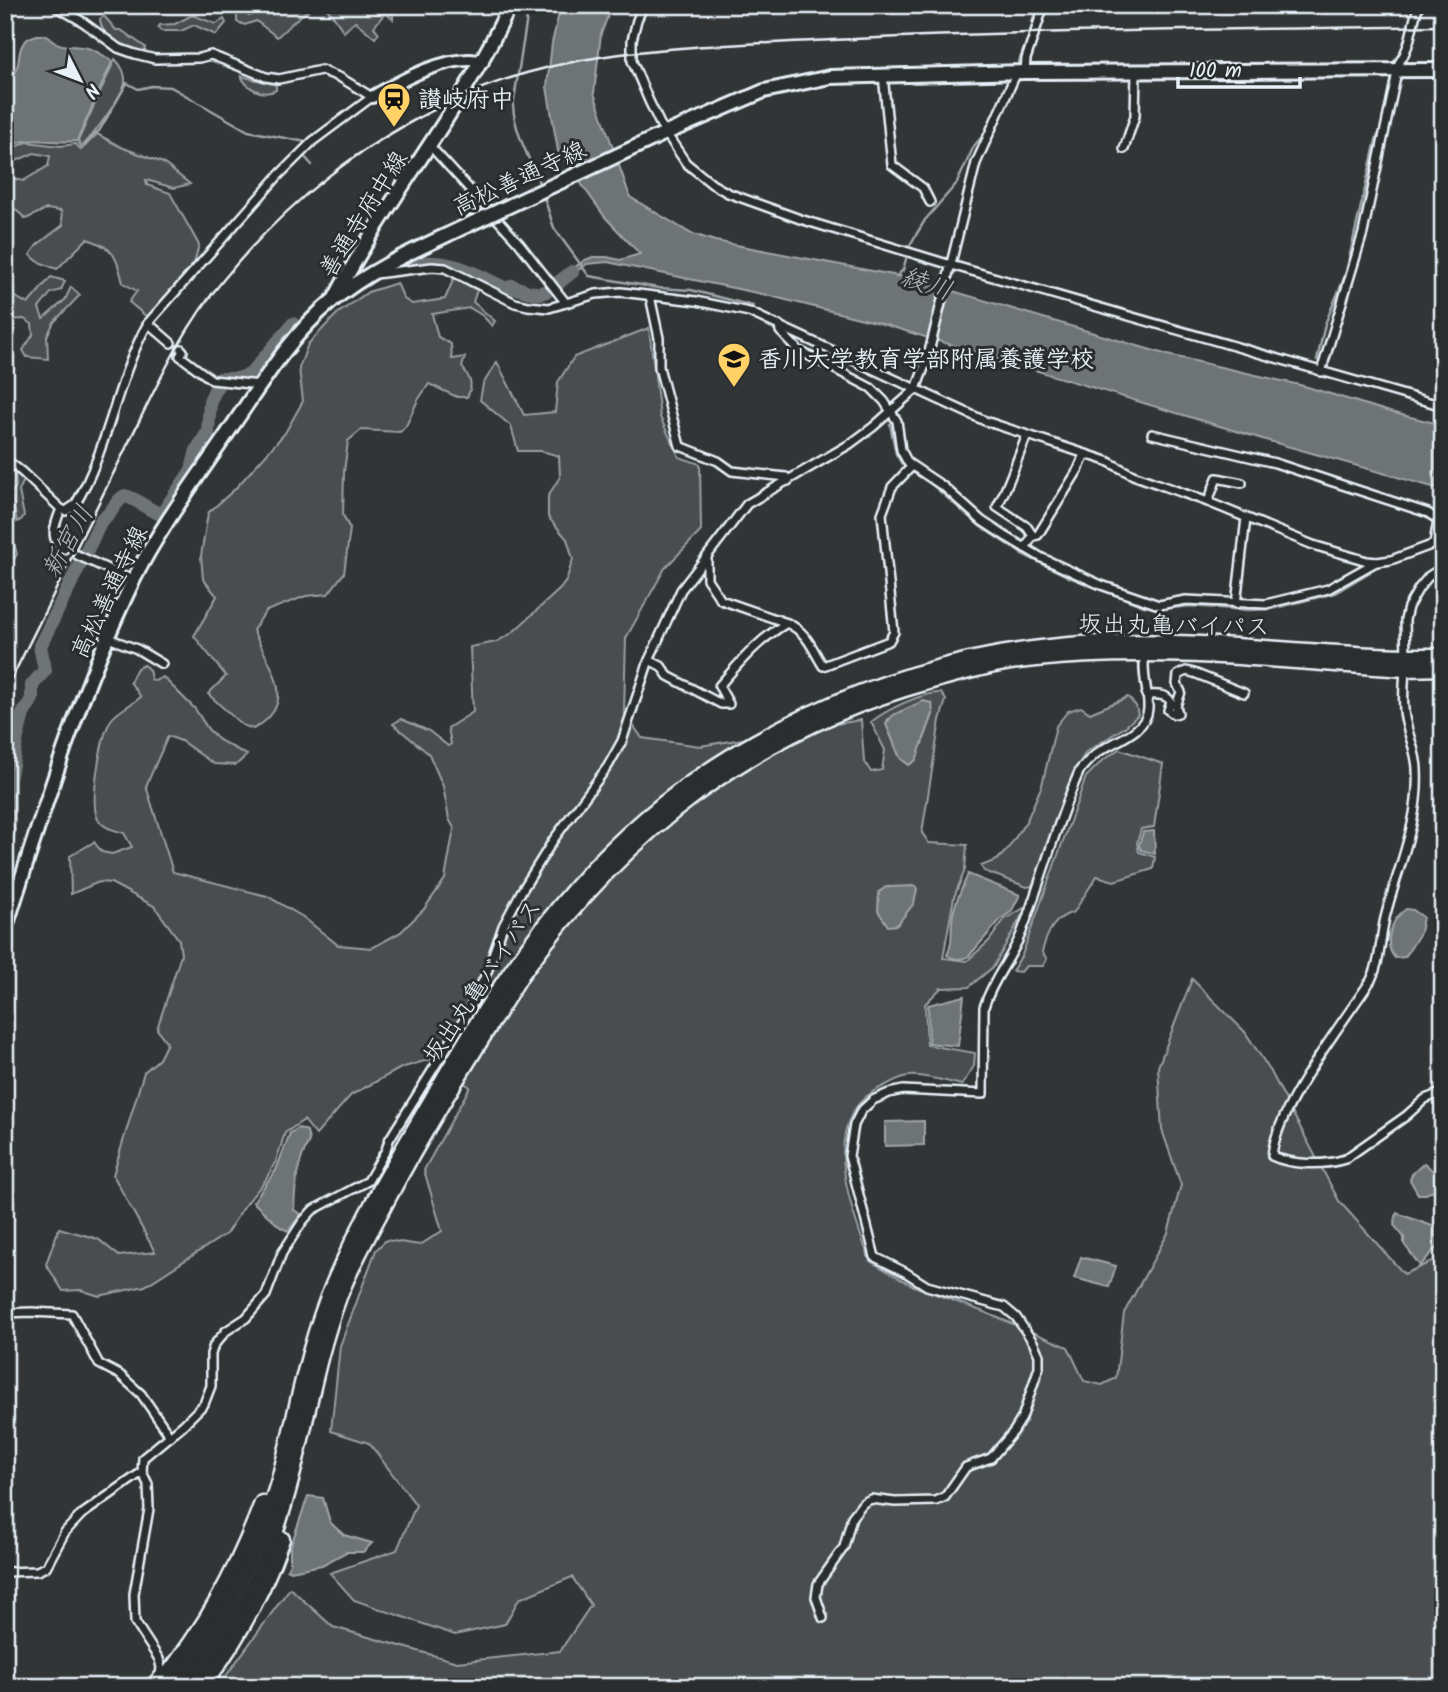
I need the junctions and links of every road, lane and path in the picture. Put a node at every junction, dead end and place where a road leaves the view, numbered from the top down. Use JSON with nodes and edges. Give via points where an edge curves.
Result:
{"nodes":[{"id":1,"x":54,"y":5,"type":"edge"},
{"id":2,"x":510,"y":5,"type":"edge"},
{"id":3,"x":644,"y":5,"type":"edge"},
{"id":4,"x":1044,"y":5,"type":"edge"},
{"id":5,"x":1419,"y":5,"type":"edge"},
{"id":6,"x":483,"y":62,"type":"junction"},
{"id":7,"x":1443,"y":70,"type":"edge"},
{"id":8,"x":1399,"y":71,"type":"junction"},
{"id":9,"x":1136,"y":72,"type":"junction"},
{"id":10,"x":1020,"y":73,"type":"junction"},
{"id":11,"x":883,"y":75,"type":"junction"},
{"id":12,"x":372,"y":97,"type":"junction"},
{"id":13,"x":663,"y":134,"type":"junction"},
{"id":14,"x":431,"y":147,"type":"junction"},
{"id":15,"x":1124,"y":149,"type":"dead end"},
{"id":16,"x":930,"y":202,"type":"dead end"},
{"id":17,"x":355,"y":261,"type":"junction"},
{"id":18,"x":951,"y":265,"type":"junction"},
{"id":19,"x":370,"y":274,"type":"junction"},
{"id":20,"x":650,"y":296,"type":"junction"},
{"id":21,"x":334,"y":300,"type":"junction"},
{"id":22,"x":566,"y":303,"type":"junction"},
{"id":23,"x":148,"y":323,"type":"junction"},
{"id":24,"x":779,"y":325,"type":"junction"},
{"id":25,"x":171,"y":343,"type":"dead end"},
{"id":26,"x":181,"y":349,"type":"dead end"},
{"id":27,"x":1321,"y":372,"type":"junction"},
{"id":28,"x":260,"y":385,"type":"junction"},
{"id":29,"x":916,"y":389,"type":"junction"},
{"id":30,"x":1443,"y":406,"type":"edge"},
{"id":31,"x":892,"y":411,"type":"junction"},
{"id":32,"x":1153,"y":434,"type":"dead end"},
{"id":33,"x":1027,"y":435,"type":"junction"},
{"id":34,"x":1085,"y":454,"type":"junction"},
{"id":35,"x":5,"y":459,"type":"edge"},
{"id":36,"x":910,"y":468,"type":"junction"},
{"id":37,"x":788,"y":481,"type":"junction"},
{"id":38,"x":1242,"y":483,"type":"dead end"},
{"id":39,"x":1208,"y":502,"type":"junction"},
{"id":40,"x":61,"y":509,"type":"junction"},
{"id":41,"x":1246,"y":518,"type":"junction"},
{"id":42,"x":1033,"y":536,"type":"junction"},
{"id":43,"x":1434,"y":544,"type":"junction"},
{"id":44,"x":1443,"y":544,"type":"edge"},
{"id":45,"x":1025,"y":548,"type":"junction"},
{"id":46,"x":64,"y":549,"type":"dead end"},
{"id":47,"x":81,"y":557,"type":"dead end"},
{"id":48,"x":707,"y":558,"type":"junction"},
{"id":49,"x":1377,"y":562,"type":"junction"},
{"id":50,"x":1443,"y":567,"type":"edge"},
{"id":51,"x":134,"y":581,"type":"junction"},
{"id":52,"x":1237,"y":604,"type":"junction"},
{"id":53,"x":787,"y":623,"type":"junction"},
{"id":54,"x":108,"y":638,"type":"junction"},
{"id":55,"x":1145,"y":654,"type":"junction"},
{"id":56,"x":1443,"y":656,"type":"edge"},
{"id":57,"x":649,"y":660,"type":"junction"},
{"id":58,"x":1406,"y":663,"type":"junction"},
{"id":59,"x":162,"y":664,"type":"dead end"},
{"id":60,"x":1443,"y":667,"type":"edge"},
{"id":61,"x":906,"y":687,"type":"junction"},
{"id":62,"x":1244,"y":693,"type":"dead end"},
{"id":63,"x":1146,"y":695,"type":"junction"},
{"id":64,"x":5,"y":930,"type":"edge"},
{"id":65,"x":477,"y":1022,"type":"junction"},
{"id":66,"x":1443,"y":1092,"type":"edge"},
{"id":67,"x":5,"y":1313,"type":"edge"},
{"id":68,"x":305,"y":1367,"type":"junction"},
{"id":69,"x":311,"y":1391,"type":"junction"},
{"id":70,"x":170,"y":1436,"type":"junction"},
{"id":71,"x":142,"y":1472,"type":"junction"},
{"id":72,"x":5,"y":1572,"type":"edge"},
{"id":73,"x":823,"y":1618,"type":"dead end"},
{"id":74,"x":5,"y":1673,"type":"edge"},
{"id":75,"x":7,"y":1687,"type":"edge"},
{"id":76,"x":147,"y":1687,"type":"edge"},
{"id":77,"x":158,"y":1687,"type":"edge"},
{"id":78,"x":172,"y":1687,"type":"edge"},
{"id":79,"x":187,"y":1687,"type":"edge"},
{"id":80,"x":202,"y":1687,"type":"edge"}],
"edges":[{"from":1,"to":12,"type":"street","via":[[118,48],[135,54],[155,59],[211,55],[279,79],[321,70]]},
{"from":2,"to":6,"type":"main road","name":"善通寺府中線"},
{"from":3,"to":13,"type":"street","via":[[632,40],[632,61]]},
{"from":4,"to":10,"type":"street"},
{"from":5,"to":8,"type":"street"},
{"from":6,"to":12,"type":"street","via":[[464,59],[446,64]]},
{"from":6,"to":14,"type":"main road","name":"善通寺府中線"},
{"from":7,"to":8,"type":"main road","name":"高松善通寺線"},
{"from":8,"to":9,"type":"main road","name":"高松善通寺線"},
{"from":8,"to":27,"type":"street","via":[[1363,233]]},
{"from":9,"to":10,"type":"main road","name":"高松善通寺線"},
{"from":9,"to":15,"type":"street","via":[[1137,125]]},
{"from":10,"to":11,"type":"main road","name":"高松善通寺線"},
{"from":10,"to":18,"type":"street","via":[[976,163]]},
{"from":11,"to":13,"type":"main road","name":"高松善通寺線","via":[[830,77],[765,91]]},
{"from":11,"to":16,"type":"street","via":[[892,165],[923,188]]},
{"from":12,"to":23,"type":"street","via":[[313,141],[287,167]]},
{"from":13,"to":18,"type":"street","via":[[686,163],[728,193]]},
{"from":13,"to":19,"type":"main road","name":"高松善通寺線","bridge":true},
{"from":14,"to":17,"type":"main road","name":"善通寺府中線"},
{"from":14,"to":22,"type":"street","via":[[519,243]]},
{"from":17,"to":19,"type":"main road","via":[[357,268]]},
{"from":17,"to":21,"type":"main road","name":"善通寺府中線"},
{"from":18,"to":27,"type":"street"},
{"from":18,"to":29,"type":"street"},
{"from":19,"to":21,"type":"main road","name":"高松善通寺線"},
{"from":19,"to":22,"type":"street","via":[[445,268],[515,303],[549,308]]},
{"from":20,"to":22,"type":"street","via":[[621,292]]},
{"from":20,"to":24,"type":"street","via":[[730,307]]},
{"from":20,"to":37,"type":"street","via":[[659,338],[659,367],[680,446],[732,471],[786,477]]},
{"from":21,"to":28,"type":"main road","name":"高松善通寺線","via":[[291,343]]},
{"from":23,"to":25,"type":"street"},
{"from":23,"to":40,"type":"street","via":[[135,345],[83,493],[75,505]]},
{"from":24,"to":29,"type":"street"},
{"from":24,"to":31,"type":"street","via":[[798,350],[872,388]]},
{"from":26,"to":28,"type":"street","via":[[180,356],[212,380]]},
{"from":27,"to":30,"type":"street"},
{"from":28,"to":51,"type":"main road","name":"高松善通寺線"},
{"from":29,"to":31,"type":"street"},
{"from":29,"to":33,"type":"street"},
{"from":31,"to":36,"type":"street"},
{"from":31,"to":37,"type":"street","via":[[850,444]]},
{"from":32,"to":43,"type":"street","via":[[1275,463],[1428,513],[1438,520]]},
{"from":33,"to":34,"type":"street"},
{"from":33,"to":42,"type":"street","via":[[997,507]]},
{"from":34,"to":39,"type":"street"},
{"from":34,"to":42,"type":"street","via":[[1038,535]]},
{"from":35,"to":40,"type":"street"},
{"from":36,"to":45,"type":"street","via":[[944,487],[982,521]]},
{"from":36,"to":53,"type":"street","via":[[892,488],[882,513],[894,632],[889,641],[823,666],[808,638]]},
{"from":37,"to":48,"type":"street","via":[[747,504]]},
{"from":38,"to":39,"type":"street","via":[[1217,478]]},
{"from":39,"to":41,"type":"street"},
{"from":40,"to":46,"type":"street","via":[[53,539]]},
{"from":41,"to":49,"type":"street","via":[[1313,545]]},
{"from":41,"to":52,"type":"street"},
{"from":42,"to":45,"type":"street"},
{"from":43,"to":44,"type":"street"},
{"from":43,"to":49,"type":"street"},
{"from":45,"to":52,"type":"street","via":[[1101,585],[1159,605],[1185,600]]},
{"from":47,"to":51,"type":"street"},
{"from":48,"to":53,"type":"street","via":[[707,579],[721,600]]},
{"from":48,"to":57,"type":"street","via":[[681,590]]},
{"from":49,"to":52,"type":"street","via":[[1315,593],[1266,604]]},
{"from":50,"to":58,"type":"street","via":[[1429,576],[1408,607]]},
{"from":51,"to":54,"type":"main road","name":"高松善通寺線"},
{"from":53,"to":57,"type":"street","via":[[761,640],[719,686],[729,704],[668,676]]},
{"from":54,"to":59,"type":"street"},
{"from":54,"to":64,"type":"main road","name":"高松善通寺線","via":[[64,747]]},
{"from":55,"to":58,"type":"highway","name":"坂出丸亀バイパス"},
{"from":55,"to":61,"type":"highway","name":"坂出丸亀バイパス","via":[[1034,659]]},
{"from":55,"to":63,"type":"street"},
{"from":56,"to":58,"type":"highway","name":"坂出丸亀バイパス"},
{"from":57,"to":65,"type":"street","via":[[622,741],[554,839],[503,926]]},
{"from":58,"to":60,"type":"highway","name":"坂出丸亀バイパス"},
{"from":58,"to":61,"type":"highway","name":"坂出丸亀バイパス","via":[[1184,643],[1084,644],[987,656]]},
{"from":58,"to":66,"type":"street","via":[[1403,698],[1418,768],[1417,795],[1382,931],[1379,965],[1291,1104],[1273,1141],[1272,1156],[1300,1163],[1345,1159],[1425,1099]]},
{"from":61,"to":65,"type":"highway","name":"坂出丸亀バイパス","via":[[822,708],[736,753],[654,812],[559,908]]},
{"from":62,"to":63,"type":"street","via":[[1186,671],[1178,675],[1178,713],[1168,710],[1168,698]]},
{"from":63,"to":73,"type":"street","via":[[1145,719],[1089,759],[1072,789],[1020,936],[984,1007],[982,1094],[922,1089],[889,1093],[873,1100],[854,1125],[849,1156],[875,1257],[927,1286],[1004,1307],[1033,1342],[1039,1367],[1014,1431],[990,1458],[966,1467],[945,1497],[908,1502],[871,1499],[857,1508],[844,1547],[818,1584],[816,1597]]},
{"from":65,"to":68,"type":"highway","name":"坂出丸亀バイパス","via":[[368,1210],[332,1287]]},
{"from":65,"to":69,"type":"highway","name":"坂出丸亀バイパス","via":[[359,1253],[330,1323]]},
{"from":65,"to":70,"type":"street","via":[[389,1140],[368,1181],[313,1210],[303,1221],[282,1253],[266,1295],[214,1345],[208,1397]]},
{"from":67,"to":70,"type":"street","via":[[72,1314],[99,1364],[141,1394]]},
{"from":68,"to":77,"type":"highway","via":[[283,1425],[268,1486],[233,1575],[211,1616]]},
{"from":68,"to":78,"type":"highway","name":"坂出丸亀バイパス","via":[[277,1486],[257,1545],[219,1622]]},
{"from":69,"to":79,"type":"highway","name":"坂出丸亀バイパス","via":[[274,1537],[234,1623]]},
{"from":69,"to":80,"type":"highway","via":[[297,1492],[273,1564],[243,1627]]},
{"from":70,"to":71,"type":"street","via":[[143,1458]]},
{"from":71,"to":72,"type":"street","via":[[73,1523],[46,1567]]},
{"from":71,"to":76,"type":"street","via":[[148,1484],[149,1508],[134,1594],[135,1622],[162,1668]]},
{"from":74,"to":75,"type":"main road"}]}
